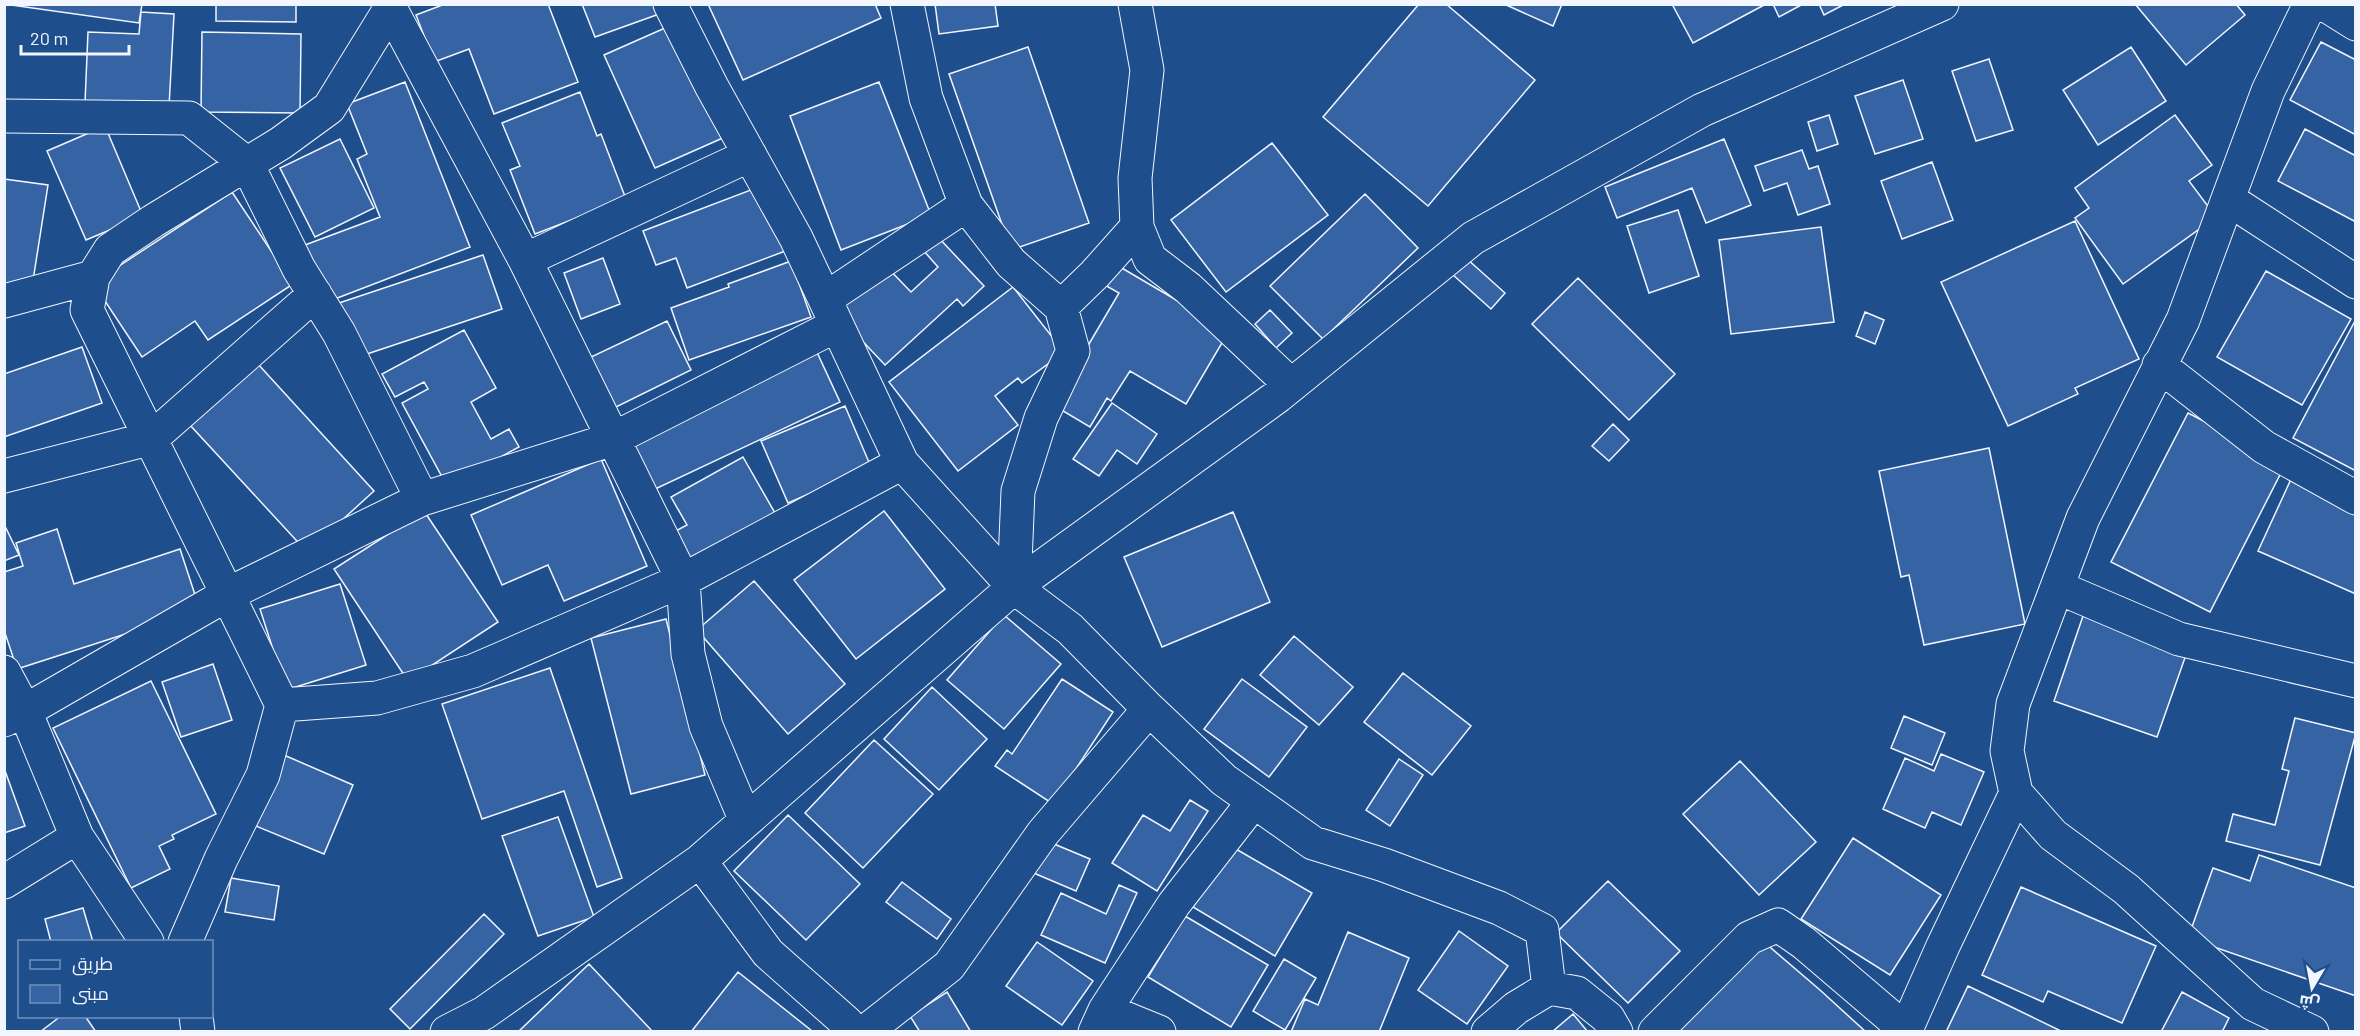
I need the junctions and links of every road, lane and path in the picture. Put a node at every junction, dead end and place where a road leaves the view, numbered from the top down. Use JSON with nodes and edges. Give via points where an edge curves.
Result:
{"nodes":[{"id":1,"x":670,"y":4,"type":"edge"},
{"id":2,"x":907,"y":4,"type":"edge"},
{"id":3,"x":1135,"y":4,"type":"edge"},
{"id":4,"x":1942,"y":4,"type":"edge"},
{"id":5,"x":2310,"y":4,"type":"edge"},
{"id":6,"x":2324,"y":4,"type":"edge"},
{"id":7,"x":389,"y":7,"type":"edge"},
{"id":8,"x":2355,"y":24,"type":"edge"},
{"id":9,"x":4,"y":116,"type":"edge"},
{"id":10,"x":750,"y":155,"type":"junction"},
{"id":11,"x":247,"y":164,"type":"junction"},
{"id":12,"x":2228,"y":199,"type":"junction"},
{"id":13,"x":966,"y":205,"type":"junction"},
{"id":14,"x":1137,"y":227,"type":"junction"},
{"id":15,"x":525,"y":260,"type":"junction"},
{"id":16,"x":93,"y":277,"type":"junction"},
{"id":17,"x":2355,"y":282,"type":"edge"},
{"id":18,"x":315,"y":294,"type":"junction"},
{"id":19,"x":4,"y":301,"type":"edge"},
{"id":20,"x":1061,"y":307,"type":"junction"},
{"id":21,"x":831,"y":312,"type":"junction"},
{"id":22,"x":2160,"y":366,"type":"junction"},
{"id":23,"x":1291,"y":385,"type":"junction"},
{"id":24,"x":152,"y":438,"type":"junction"},
{"id":25,"x":613,"y":439,"type":"junction"},
{"id":26,"x":902,"y":463,"type":"junction"},
{"id":27,"x":4,"y":476,"type":"edge"},
{"id":28,"x":2355,"y":498,"type":"edge"},
{"id":29,"x":422,"y":499,"type":"junction"},
{"id":30,"x":683,"y":580,"type":"junction"},
{"id":31,"x":1014,"y":587,"type":"junction"},
{"id":32,"x":2057,"y":587,"type":"junction"},
{"id":33,"x":228,"y":594,"type":"junction"},
{"id":34,"x":4,"y":672,"type":"edge"},
{"id":35,"x":2355,"y":681,"type":"edge"},
{"id":36,"x":282,"y":705,"type":"junction"},
{"id":37,"x":1149,"y":709,"type":"junction"},
{"id":38,"x":15,"y":715,"type":"edge"},
{"id":39,"x":2016,"y":793,"type":"junction"},
{"id":40,"x":1254,"y":801,"type":"junction"},
{"id":41,"x":746,"y":821,"type":"junction"},
{"id":42,"x":77,"y":837,"type":"junction"},
{"id":43,"x":700,"y":861,"type":"junction"},
{"id":44,"x":4,"y":882,"type":"edge"},
{"id":45,"x":146,"y":940,"type":"edge"},
{"id":46,"x":186,"y":940,"type":"edge"},
{"id":47,"x":1549,"y":988,"type":"junction"},
{"id":48,"x":1100,"y":1021,"type":"edge"},
{"id":49,"x":1905,"y":1031,"type":"edge"},
{"id":50,"x":447,"y":1032,"type":"edge"},
{"id":51,"x":851,"y":1032,"type":"edge"},
{"id":52,"x":865,"y":1032,"type":"edge"},
{"id":53,"x":1159,"y":1032,"type":"edge"},
{"id":54,"x":1488,"y":1032,"type":"edge"},
{"id":55,"x":1616,"y":1032,"type":"edge"},
{"id":56,"x":1655,"y":1032,"type":"edge"},
{"id":57,"x":2312,"y":1032,"type":"edge"}],
"edges":[{"from":1,"to":10,"type":"street"},
{"from":2,"to":13,"type":"street","via":[[926,98]]},
{"from":3,"to":14,"type":"street","via":[[1148,70],[1135,178]]},
{"from":4,"to":23,"type":"street","via":[[1702,110],[1473,238]]},
{"from":5,"to":12,"type":"street","via":[[2268,91]]},
{"from":6,"to":8,"type":"street"},
{"from":7,"to":11,"type":"street","via":[[329,108]]},
{"from":7,"to":15,"type":"street"},
{"from":9,"to":11,"type":"street","via":[[189,118]]},
{"from":10,"to":15,"type":"street"},
{"from":10,"to":21,"type":"street"},
{"from":11,"to":16,"type":"street","via":[[110,250]]},
{"from":11,"to":18,"type":"street"},
{"from":12,"to":17,"type":"street"},
{"from":12,"to":22,"type":"street","via":[[2183,320]]},
{"from":13,"to":20,"type":"street","via":[[1011,263]]},
{"from":13,"to":21,"type":"street"},
{"from":14,"to":20,"type":"street"},
{"from":14,"to":23,"type":"street","via":[[1150,259],[1188,288]]},
{"from":15,"to":25,"type":"street"},
{"from":16,"to":19,"type":"street"},
{"from":16,"to":24,"type":"street","via":[[87,310]]},
{"from":18,"to":24,"type":"street"},
{"from":18,"to":29,"type":"street","via":[[339,333]]},
{"from":20,"to":31,"type":"street","via":[[1073,351],[1041,418],[1018,491]]},
{"from":21,"to":25,"type":"street"},
{"from":21,"to":26,"type":"street"},
{"from":22,"to":28,"type":"street","via":[[2264,447]]},
{"from":22,"to":32,"type":"street","via":[[2083,518]]},
{"from":23,"to":31,"type":"street"},
{"from":24,"to":27,"type":"street"},
{"from":24,"to":33,"type":"street"},
{"from":25,"to":29,"type":"street"},
{"from":25,"to":30,"type":"street"},
{"from":26,"to":30,"type":"street"},
{"from":26,"to":31,"type":"street"},
{"from":29,"to":33,"type":"street"},
{"from":30,"to":36,"type":"street","via":[[473,671],[377,698]]},
{"from":30,"to":41,"type":"street","via":[[688,654],[706,726]]},
{"from":31,"to":37,"type":"street","via":[[1070,629]]},
{"from":31,"to":41,"type":"street"},
{"from":32,"to":35,"type":"street","via":[[2179,639]]},
{"from":32,"to":39,"type":"street","via":[[2013,704],[2007,751]]},
{"from":33,"to":36,"type":"street"},
{"from":33,"to":38,"type":"street"},
{"from":34,"to":38,"type":"street"},
{"from":36,"to":46,"type":"street","via":[[263,775]]},
{"from":37,"to":40,"type":"street","via":[[1224,780]]},
{"from":37,"to":52,"type":"street","via":[[1043,833],[949,966]]},
{"from":38,"to":42,"type":"street"},
{"from":39,"to":49,"type":"street"},
{"from":39,"to":57,"type":"street","via":[[2053,835],[2126,890],[2253,1004]]},
{"from":40,"to":47,"type":"street","via":[[1313,843],[1499,908],[1542,930]]},
{"from":40,"to":48,"type":"street","via":[[1173,904]]},
{"from":41,"to":43,"type":"street"},
{"from":42,"to":44,"type":"street"},
{"from":42,"to":45,"type":"street"},
{"from":43,"to":50,"type":"street","via":[[484,1013]]},
{"from":43,"to":51,"type":"street","via":[[768,953],[847,1023]]},
{"from":47,"to":54,"type":"street","via":[[1516,1008]]},
{"from":47,"to":55,"type":"street","via":[[1577,993],[1608,1018]]},
{"from":48,"to":53,"type":"street"},
{"from":49,"to":56,"type":"street","via":[[1778,925],[1749,938]]}]}
